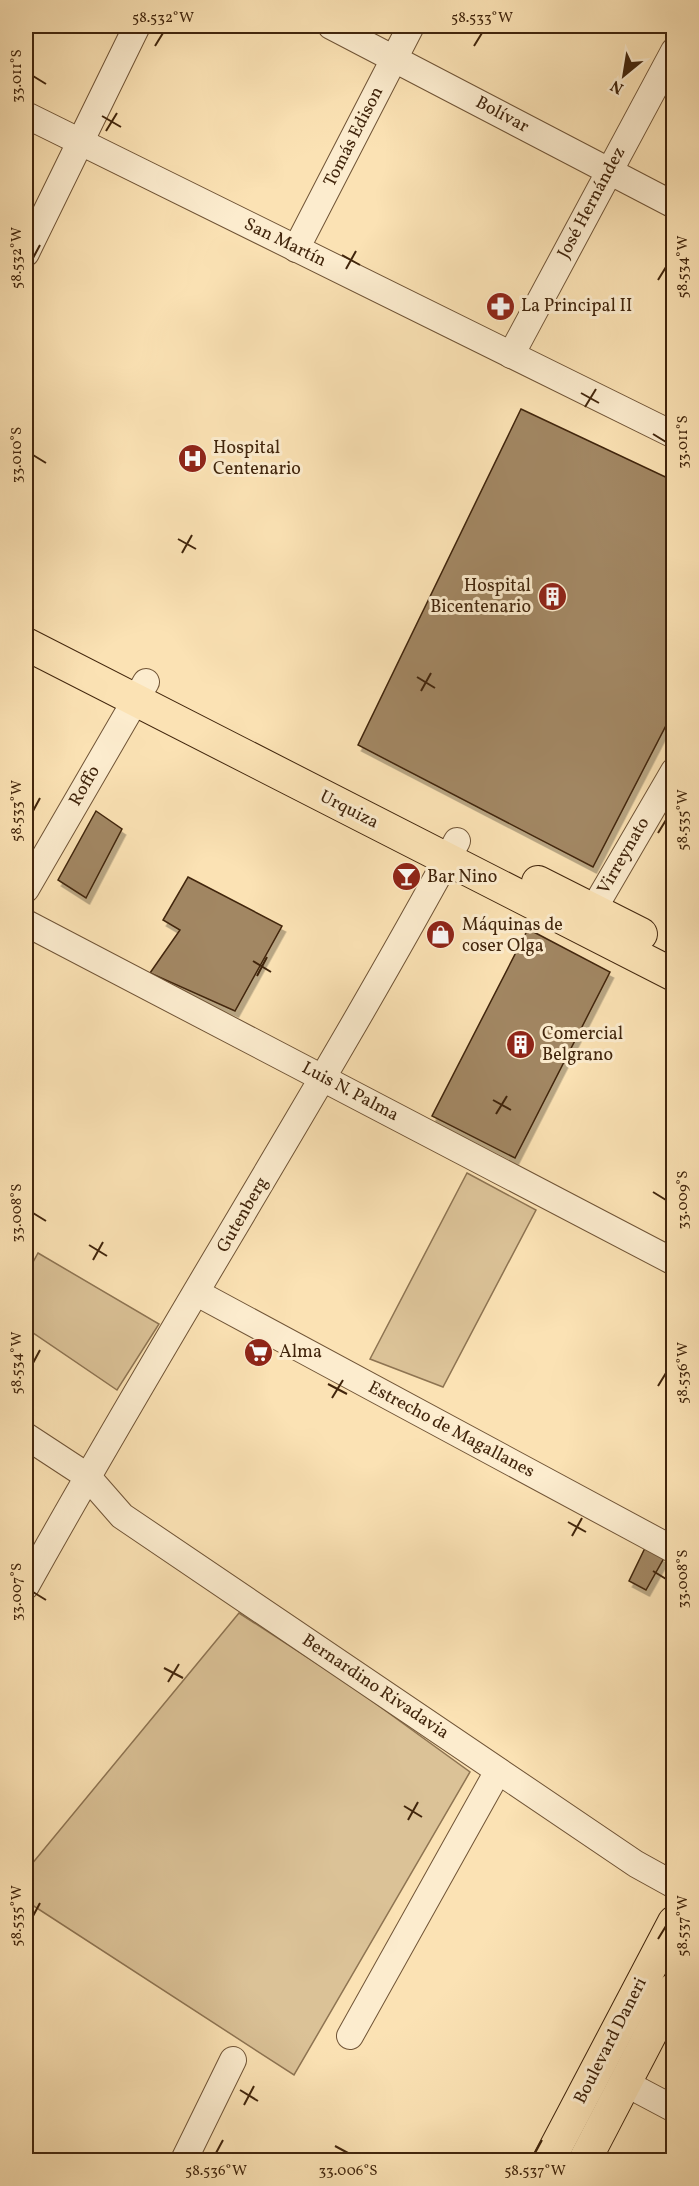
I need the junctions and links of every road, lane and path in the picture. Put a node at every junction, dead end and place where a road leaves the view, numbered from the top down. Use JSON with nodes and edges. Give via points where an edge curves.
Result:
{"nodes":[{"id":1,"x":137,"y":26,"type":"edge"},
{"id":2,"x":331,"y":26,"type":"edge"},
{"id":3,"x":411,"y":26,"type":"edge"},
{"id":4,"x":674,"y":51,"type":"edge"},
{"id":5,"x":394,"y":59,"type":"junction"},
{"id":6,"x":26,"y":115,"type":"edge"},
{"id":7,"x":79,"y":142,"type":"junction"},
{"id":8,"x":609,"y":171,"type":"junction"},
{"id":9,"x":674,"y":205,"type":"edge"},
{"id":10,"x":296,"y":249,"type":"junction"},
{"id":11,"x":26,"y":253,"type":"edge"},
{"id":12,"x":511,"y":355,"type":"junction"},
{"id":13,"x":674,"y":435,"type":"edge"},
{"id":14,"x":26,"y":623,"type":"edge"},
{"id":15,"x":26,"y":644,"type":"edge"},
{"id":16,"x":140,"y":692,"type":"junction"},
{"id":17,"x":674,"y":771,"type":"edge"},
{"id":18,"x":452,"y":850,"type":"junction"},
{"id":19,"x":26,"y":889,"type":"edge"},
{"id":20,"x":593,"y":910,"type":"junction"},
{"id":21,"x":26,"y":923,"type":"edge"},
{"id":22,"x":674,"y":951,"type":"edge"},
{"id":23,"x":674,"y":975,"type":"edge"},
{"id":24,"x":323,"y":1078,"type":"junction"},
{"id":25,"x":674,"y":1262,"type":"edge"},
{"id":26,"x":197,"y":1293,"type":"junction"},
{"id":27,"x":26,"y":1436,"type":"edge"},
{"id":28,"x":87,"y":1476,"type":"junction"},
{"id":29,"x":674,"y":1550,"type":"edge"},
{"id":30,"x":26,"y":1586,"type":"edge"},
{"id":31,"x":498,"y":1771,"type":"junction"},
{"id":32,"x":674,"y":1885,"type":"edge"},
{"id":33,"x":674,"y":1922,"type":"edge"},
{"id":34,"x":674,"y":1989,"type":"edge"},
{"id":35,"x":350,"y":2036,"type":"dead end"},
{"id":36,"x":233,"y":2060,"type":"dead end"},
{"id":37,"x":625,"y":2083,"type":"junction"},
{"id":38,"x":674,"y":2109,"type":"edge"},
{"id":39,"x":570,"y":2121,"type":"junction"},
{"id":40,"x":591,"y":2148,"type":"edge"},
{"id":41,"x":184,"y":2160,"type":"edge"},
{"id":42,"x":549,"y":2160,"type":"edge"}],
"edges":[{"from":1,"to":7,"type":"street"},
{"from":2,"to":5,"type":"street","name":"Bolívar"},
{"from":3,"to":5,"type":"street","name":"Tomás Edison"},
{"from":4,"to":8,"type":"street","name":"José Hernández"},
{"from":5,"to":8,"type":"street","name":"Bolívar"},
{"from":5,"to":10,"type":"street","name":"Tomás Edison"},
{"from":6,"to":7,"type":"street","name":"San Martín"},
{"from":7,"to":10,"type":"street","name":"San Martín"},
{"from":7,"to":11,"type":"street"},
{"from":8,"to":9,"type":"street","name":"Bolívar"},
{"from":8,"to":12,"type":"street","name":"José Hernández"},
{"from":10,"to":12,"type":"street","name":"San Martín"},
{"from":12,"to":13,"type":"street","name":"San Martín"},
{"from":14,"to":16,"type":"main road","name":"Urquiza"},
{"from":15,"to":16,"type":"main road","name":"Urquiza"},
{"from":16,"to":18,"type":"main road","name":"Urquiza"},
{"from":16,"to":19,"type":"street","name":"Roffo"},
{"from":17,"to":20,"type":"street","name":"Virreynato"},
{"from":18,"to":20,"type":"main road","name":"Urquiza"},
{"from":18,"to":23,"type":"main road","name":"Urquiza"},
{"from":18,"to":24,"type":"street","name":"Gutenberg"},
{"from":20,"to":22,"type":"main road","name":"Urquiza"},
{"from":21,"to":24,"type":"street","name":"Luis N. Palma"},
{"from":24,"to":25,"type":"street","name":"Luis N. Palma"},
{"from":24,"to":26,"type":"street","name":"Gutenberg"},
{"from":26,"to":28,"type":"street","name":"Gutenberg"},
{"from":26,"to":29,"type":"street","name":"Estrecho de Magallanes"},
{"from":27,"to":28,"type":"street","name":"Bernardino Rivadavia"},
{"from":28,"to":30,"type":"street","name":"Gutenberg"},
{"from":28,"to":31,"type":"street","name":"Bernardino Rivadavia","via":[[122,1516]]},
{"from":31,"to":32,"type":"street","name":"Bernardino Rivadavia","via":[[636,1864]]},
{"from":31,"to":35,"type":"street"},
{"from":33,"to":39,"type":"main road","name":"Boulevard Daneri"},
{"from":34,"to":37,"type":"main road","name":"Boulevard Daneri"},
{"from":36,"to":41,"type":"street"},
{"from":37,"to":38,"type":"street"},
{"from":37,"to":40,"type":"main road","name":"Boulevard Daneri"},
{"from":39,"to":40,"type":"main road"},
{"from":39,"to":42,"type":"main road","name":"Boulevard Daneri"}]}
